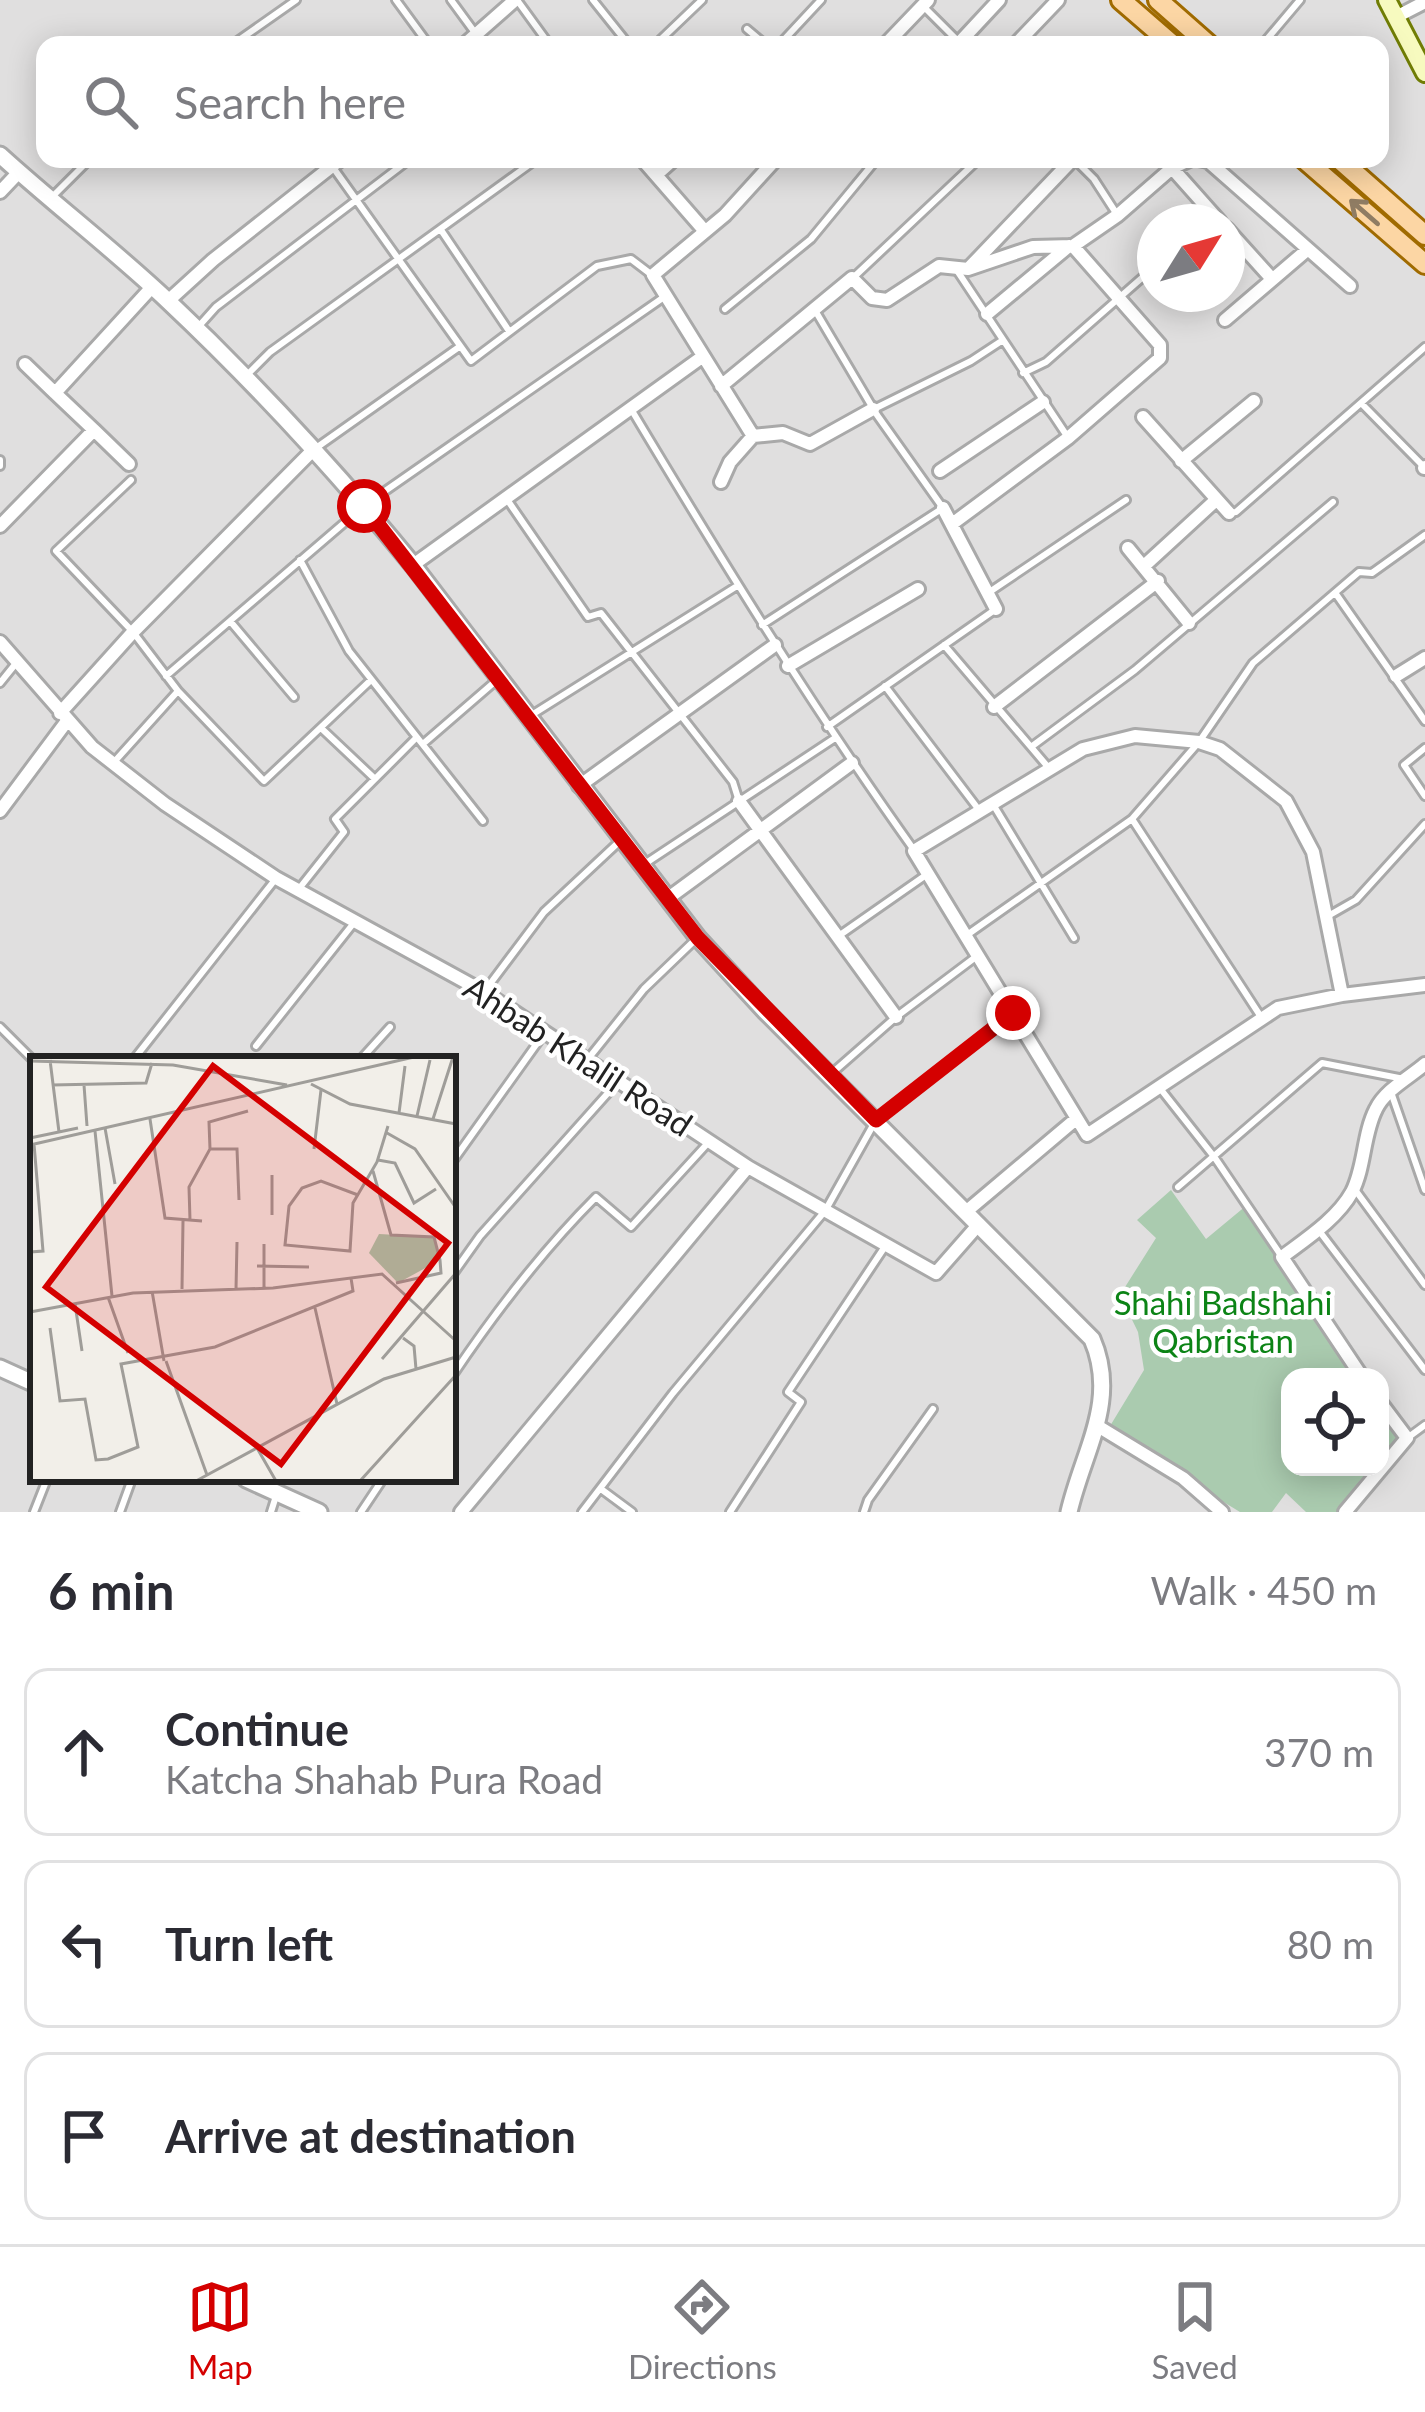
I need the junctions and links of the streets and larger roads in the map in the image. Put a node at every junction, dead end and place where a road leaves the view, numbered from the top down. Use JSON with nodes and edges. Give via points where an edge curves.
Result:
{"nodes":[{"id":1,"x":516,"y":0,"type":"edge"},
{"id":2,"x":999,"y":0,"type":"edge"},
{"id":3,"x":1058,"y":0,"type":"edge"},
{"id":4,"x":1121,"y":0,"type":"edge"},
{"id":5,"x":1158,"y":0,"type":"edge"},
{"id":6,"x":1425,"y":2,"type":"edge"},
{"id":7,"x":925,"y":3,"type":"edge"},
{"id":8,"x":1392,"y":8,"type":"edge"},
{"id":9,"x":481,"y":36,"type":"edge"},
{"id":10,"x":894,"y":36,"type":"edge"},
{"id":11,"x":967,"y":36,"type":"edge"},
{"id":12,"x":1024,"y":36,"type":"edge"},
{"id":13,"x":1163,"y":36,"type":"edge"},
{"id":14,"x":1199,"y":36,"type":"edge"},
{"id":15,"x":1425,"y":73,"type":"edge"},
{"id":16,"x":0,"y":155,"type":"edge"},
{"id":17,"x":331,"y":168,"type":"edge"},
{"id":18,"x":650,"y":168,"type":"edge"},
{"id":19,"x":664,"y":168,"type":"edge"},
{"id":20,"x":768,"y":168,"type":"edge"},
{"id":21,"x":1064,"y":168,"type":"edge"},
{"id":22,"x":1172,"y":168,"type":"joint"},
{"id":23,"x":1216,"y":168,"type":"edge"},
{"id":24,"x":1314,"y":168,"type":"edge"},
{"id":25,"x":1349,"y":168,"type":"edge"},
{"id":26,"x":19,"y":172,"type":"junction"},
{"id":27,"x":656,"y":175,"type":"junction"},
{"id":28,"x":0,"y":192,"type":"edge"},
{"id":29,"x":1204,"y":204,"type":"edge"},
{"id":30,"x":704,"y":229,"type":"junction"},
{"id":31,"x":1425,"y":235,"type":"edge"},
{"id":32,"x":1071,"y":246,"type":"junction"},
{"id":33,"x":1245,"y":249,"type":"edge"},
{"id":34,"x":1306,"y":250,"type":"junction"},
{"id":35,"x":1425,"y":264,"type":"edge"},
{"id":36,"x":962,"y":269,"type":"junction"},
{"id":37,"x":1272,"y":279,"type":"junction"},
{"id":38,"x":152,"y":286,"type":"junction"},
{"id":39,"x":1350,"y":286,"type":"dead end"},
{"id":40,"x":168,"y":301,"type":"junction"},
{"id":41,"x":987,"y":314,"type":"road end"},
{"id":42,"x":1225,"y":320,"type":"dead end"},
{"id":43,"x":702,"y":357,"type":"junction"},
{"id":44,"x":25,"y":364,"type":"dead end"},
{"id":45,"x":721,"y":386,"type":"junction"},
{"id":46,"x":55,"y":393,"type":"junction"},
{"id":47,"x":1253,"y":401,"type":"dead end"},
{"id":48,"x":1043,"y":402,"type":"road end"},
{"id":49,"x":873,"y":409,"type":"road end"},
{"id":50,"x":1143,"y":417,"type":"dead end"},
{"id":51,"x":94,"y":430,"type":"junction"},
{"id":52,"x":753,"y":436,"type":"junction"},
{"id":53,"x":313,"y":451,"type":"junction"},
{"id":54,"x":1181,"y":461,"type":"junction"},
{"id":55,"x":129,"y":464,"type":"dead end"},
{"id":56,"x":940,"y":471,"type":"dead end"},
{"id":57,"x":722,"y":482,"type":"dead end"},
{"id":58,"x":1216,"y":500,"type":"junction"},
{"id":59,"x":943,"y":508,"type":"road end"},
{"id":60,"x":1229,"y":513,"type":"road end"},
{"id":61,"x":952,"y":524,"type":"junction"},
{"id":62,"x":0,"y":526,"type":"edge"},
{"id":63,"x":1128,"y":548,"type":"dead end"},
{"id":64,"x":413,"y":565,"type":"junction"},
{"id":65,"x":1144,"y":566,"type":"junction"},
{"id":66,"x":1158,"y":581,"type":"junction"},
{"id":67,"x":917,"y":589,"type":"dead end"},
{"id":68,"x":996,"y":609,"type":"road end"},
{"id":69,"x":1189,"y":623,"type":"road end"},
{"id":70,"x":0,"y":642,"type":"edge"},
{"id":71,"x":775,"y":645,"type":"road end"},
{"id":72,"x":1425,"y":658,"type":"edge"},
{"id":73,"x":788,"y":666,"type":"road end"},
{"id":74,"x":1396,"y":676,"type":"road end"},
{"id":75,"x":994,"y":707,"type":"road end"},
{"id":76,"x":64,"y":717,"type":"junction"},
{"id":77,"x":852,"y":763,"type":"road end"},
{"id":78,"x":579,"y":786,"type":"junction"},
{"id":79,"x":739,"y":801,"type":"road end"},
{"id":80,"x":0,"y":812,"type":"edge"},
{"id":81,"x":759,"y":832,"type":"junction"},
{"id":82,"x":667,"y":899,"type":"junction"},
{"id":83,"x":1425,"y":986,"type":"edge"},
{"id":84,"x":1342,"y":994,"type":"junction"},
{"id":85,"x":896,"y":1017,"type":"road end"},
{"id":86,"x":1425,"y":1064,"type":"edge"},
{"id":87,"x":1076,"y":1119,"type":"junction"},
{"id":88,"x":748,"y":1167,"type":"junction"},
{"id":89,"x":973,"y":1217,"type":"junction"},
{"id":90,"x":1356,"y":1368,"type":"edge"},
{"id":91,"x":0,"y":1369,"type":"edge"},
{"id":92,"x":30,"y":1382,"type":"edge"},
{"id":93,"x":1389,"y":1414,"type":"edge"},
{"id":94,"x":1096,"y":1425,"type":"junction"},
{"id":95,"x":1389,"y":1459,"type":"edge"},
{"id":96,"x":1375,"y":1476,"type":"edge"},
{"id":97,"x":253,"y":1482,"type":"edge"},
{"id":98,"x":320,"y":1512,"type":"edge"},
{"id":99,"x":461,"y":1512,"type":"edge"},
{"id":100,"x":1069,"y":1512,"type":"edge"},
{"id":101,"x":1222,"y":1512,"type":"edge"},
{"id":102,"x":1345,"y":1512,"type":"edge"}],
"edges":[{"from":1,"to":9,"type":"street"},
{"from":2,"to":11,"type":"street"},
{"from":3,"to":12,"type":"street"},
{"from":4,"to":13,"type":"main road"},
{"from":5,"to":14,"type":"main road"},
{"from":6,"to":8,"type":"street"},
{"from":7,"to":10,"type":"street"},
{"from":8,"to":15,"type":"main road"},
{"from":16,"to":26,"type":"street"},
{"from":17,"to":40,"type":"street"},
{"from":18,"to":27,"type":"street"},
{"from":19,"to":27,"type":"street"},
{"from":20,"to":30,"type":"street"},
{"from":21,"to":36,"type":"street"},
{"from":22,"to":29,"type":"street"},
{"from":22,"to":32,"type":"street"},
{"from":23,"to":34,"type":"street"},
{"from":35,"to":24,"type":"main road","one_way":true},
{"from":25,"to":31,"type":"main road"},
{"from":26,"to":28,"type":"street"},
{"from":26,"to":38,"type":"street"},
{"from":27,"to":30,"type":"street"},
{"from":30,"to":43,"type":"street","via":[[653,275]]},
{"from":32,"to":36,"type":"street","via":[[1033,247]]},
{"from":32,"to":41,"type":"street"},
{"from":32,"to":61,"type":"street","via":[[1160,344],[1160,358]]},
{"from":33,"to":37,"type":"street"},
{"from":34,"to":37,"type":"street"},
{"from":34,"to":39,"type":"street"},
{"from":36,"to":45,"type":"street","via":[[939,266],[879,301],[852,278]]},
{"from":37,"to":42,"type":"street"},
{"from":38,"to":40,"type":"street"},
{"from":38,"to":46,"type":"street"},
{"from":40,"to":53,"type":"street"},
{"from":43,"to":45,"type":"street"},
{"from":43,"to":64,"type":"street"},
{"from":44,"to":46,"type":"street"},
{"from":45,"to":52,"type":"street"},
{"from":46,"to":51,"type":"street"},
{"from":47,"to":54,"type":"street"},
{"from":48,"to":56,"type":"street"},
{"from":49,"to":52,"type":"street","via":[[810,444],[783,434]]},
{"from":50,"to":54,"type":"street"},
{"from":51,"to":55,"type":"street"},
{"from":51,"to":62,"type":"street"},
{"from":52,"to":57,"type":"street"},
{"from":53,"to":64,"type":"street"},
{"from":53,"to":76,"type":"street","via":[[134,632]]},
{"from":54,"to":58,"type":"street"},
{"from":58,"to":60,"type":"street"},
{"from":58,"to":65,"type":"street"},
{"from":59,"to":61,"type":"street"},
{"from":61,"to":68,"type":"street"},
{"from":63,"to":65,"type":"street"},
{"from":64,"to":78,"type":"street"},
{"from":65,"to":66,"type":"street"},
{"from":66,"to":69,"type":"street"},
{"from":66,"to":75,"type":"street"},
{"from":67,"to":73,"type":"street"},
{"from":70,"to":76,"type":"street","name":"Ahbab Khalil Road"},
{"from":71,"to":78,"type":"street"},
{"from":72,"to":74,"type":"street"},
{"from":76,"to":80,"type":"street"},
{"from":76,"to":88,"type":"street","name":"Ahbab Khalil Road","via":[[165,804],[276,878],[484,992]]},
{"from":77,"to":81,"type":"street"},
{"from":78,"to":82,"type":"street"},
{"from":79,"to":81,"type":"street"},
{"from":81,"to":82,"type":"street"},
{"from":81,"to":85,"type":"street"},
{"from":82,"to":89,"type":"street"},
{"from":83,"to":84,"type":"street"},
{"from":84,"to":87,"type":"street","via":[[1261,1017],[1087,1135]]},
{"from":84,"to":87,"type":"street","via":[[1313,852],[1286,801],[1199,742],[1136,736],[1083,749],[914,851]]},
{"from":86,"to":90,"type":"street","via":[[1375,1109],[1354,1189],[1282,1257]]},
{"from":87,"to":89,"type":"street"},
{"from":88,"to":89,"type":"street","name":"Ahbab Khalil Road","via":[[936,1273]]},
{"from":88,"to":99,"type":"street"},
{"from":89,"to":94,"type":"street","via":[[1092,1339],[1105,1378]]},
{"from":91,"to":92,"type":"street"},
{"from":93,"to":95,"type":"street","via":[[1407,1438]]},
{"from":94,"to":100,"type":"street"},
{"from":94,"to":101,"type":"street"},
{"from":96,"to":102,"type":"street"},
{"from":97,"to":98,"type":"street"}]}
